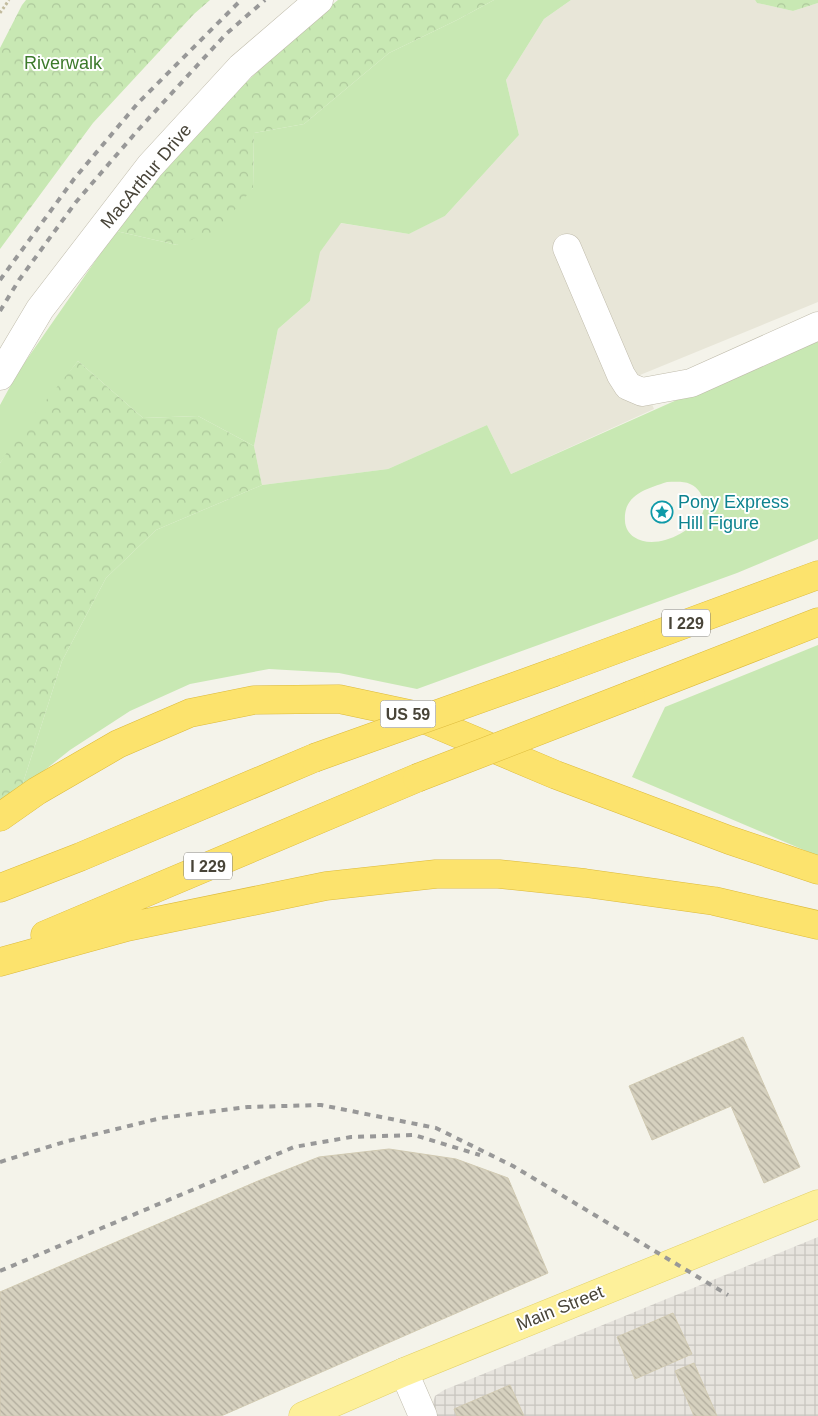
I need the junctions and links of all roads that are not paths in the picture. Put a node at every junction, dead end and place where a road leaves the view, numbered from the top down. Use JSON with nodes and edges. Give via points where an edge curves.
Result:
{"nodes":[{"id":1,"x":319,"y":0,"type":"edge"},
{"id":2,"x":566,"y":248,"type":"dead end"},
{"id":3,"x":818,"y":326,"type":"edge"},
{"id":4,"x":0,"y":376,"type":"edge"},
{"id":5,"x":818,"y":575,"type":"edge"},
{"id":6,"x":818,"y":622,"type":"edge"},
{"id":7,"x":0,"y":817,"type":"edge"},
{"id":8,"x":818,"y":870,"type":"edge"},
{"id":9,"x":0,"y":888,"type":"edge"},
{"id":10,"x":818,"y":925,"type":"edge"},
{"id":11,"x":0,"y":955,"type":"edge"},
{"id":12,"x":0,"y":962,"type":"edge"},
{"id":13,"x":818,"y":1204,"type":"edge"},
{"id":14,"x":404,"y":1372,"type":"junction"},
{"id":15,"x":303,"y":1416,"type":"edge"},
{"id":16,"x":423,"y":1416,"type":"edge"}],
"edges":[{"from":1,"to":4,"type":"street","name":"MacArthur Drive","via":[[241,67],[150,166],[40,309]]},
{"from":2,"to":3,"type":"street","via":[[621,376],[628,386],[642,392],[691,383]]},
{"from":5,"to":9,"type":"highway","number":"I 229","bridge":true,"via":[[314,758]]},
{"from":6,"to":11,"type":"highway","number":"I 229","bridge":true,"via":[[417,778]]},
{"from":7,"to":8,"type":"highway","number":"US 59","via":[[37,790],[118,744],[190,713],[254,700],[339,699],[414,715],[565,778]]},
{"from":10,"to":12,"type":"highway","via":[[714,901],[585,883],[499,874],[436,874],[326,886],[127,927]]},
{"from":13,"to":14,"type":"main road","name":"Main Street"},
{"from":14,"to":15,"type":"main road","name":"Main Street"},
{"from":14,"to":16,"type":"street"}]}
